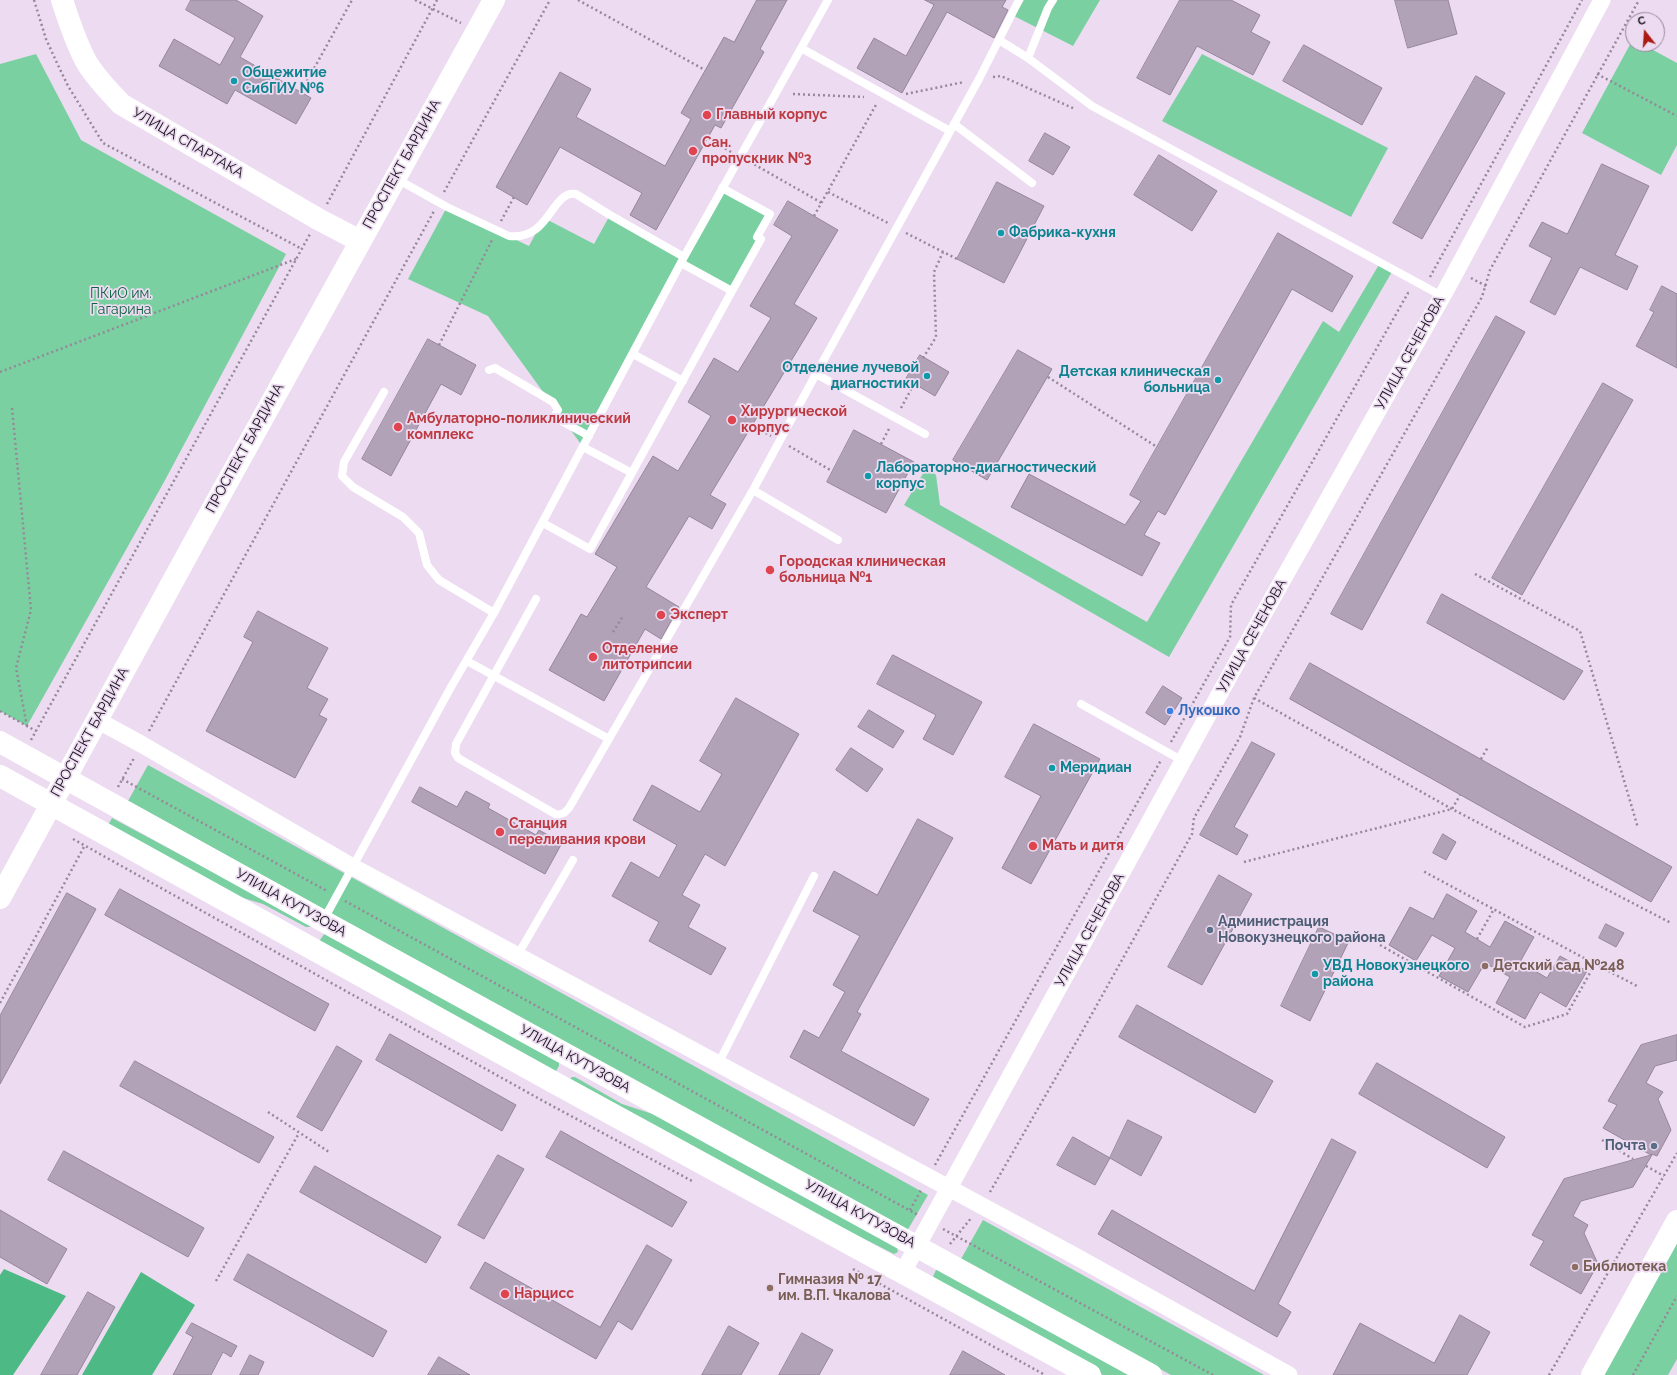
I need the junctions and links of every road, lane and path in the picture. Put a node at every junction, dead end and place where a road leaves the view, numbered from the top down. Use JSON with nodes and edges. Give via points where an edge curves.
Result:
{"nodes":[{"id":1,"x":34,"y":0,"type":"edge"},
{"id":2,"x":62,"y":0,"type":"edge"},
{"id":3,"x":352,"y":0,"type":"edge"},
{"id":4,"x":415,"y":0,"type":"edge"},
{"id":5,"x":437,"y":0,"type":"edge"},
{"id":6,"x":494,"y":0,"type":"edge"},
{"id":7,"x":550,"y":0,"type":"edge"},
{"id":8,"x":578,"y":0,"type":"edge"},
{"id":9,"x":828,"y":0,"type":"edge"},
{"id":10,"x":1019,"y":0,"type":"edge"},
{"id":11,"x":1053,"y":0,"type":"edge"},
{"id":12,"x":1582,"y":0,"type":"edge"},
{"id":13,"x":1602,"y":0,"type":"edge"},
{"id":14,"x":1639,"y":0,"type":"edge"},
{"id":15,"x":432,"y":9,"type":"junction"},
{"id":16,"x":477,"y":31,"type":"junction"},
{"id":17,"x":999,"y":40,"type":"junction"},
{"id":18,"x":801,"y":48,"type":"junction"},
{"id":19,"x":1028,"y":58,"type":"junction"},
{"id":20,"x":705,"y":70,"type":"dead end"},
{"id":21,"x":1598,"y":74,"type":"junction"},
{"id":22,"x":302,"y":90,"type":"dead end"},
{"id":23,"x":880,"y":98,"type":"dead end"},
{"id":24,"x":1677,"y":116,"type":"edge"},
{"id":25,"x":952,"y":128,"type":"junction"},
{"id":26,"x":708,"y":138,"type":"dead end"},
{"id":27,"x":734,"y":153,"type":"dead end"},
{"id":28,"x":748,"y":161,"type":"dead end"},
{"id":29,"x":394,"y":178,"type":"junction"},
{"id":30,"x":1032,"y":183,"type":"dead end"},
{"id":31,"x":722,"y":188,"type":"junction"},
{"id":32,"x":514,"y":197,"type":"dead end"},
{"id":33,"x":438,"y":202,"type":"junction"},
{"id":34,"x":822,"y":203,"type":"junction"},
{"id":35,"x":814,"y":216,"type":"dead end"},
{"id":36,"x":318,"y":219,"type":"junction"},
{"id":37,"x":499,"y":225,"type":"dead end"},
{"id":38,"x":492,"y":239,"type":"dead end"},
{"id":39,"x":360,"y":241,"type":"junction"},
{"id":40,"x":302,"y":249,"type":"junction"},
{"id":41,"x":943,"y":252,"type":"dead end"},
{"id":42,"x":296,"y":259,"type":"junction"},
{"id":43,"x":682,"y":260,"type":"junction"},
{"id":44,"x":1424,"y":286,"type":"junction"},
{"id":45,"x":732,"y":291,"type":"junction"},
{"id":46,"x":1442,"y":296,"type":"junction"},
{"id":47,"x":439,"y":345,"type":"dead end"},
{"id":48,"x":633,"y":354,"type":"junction"},
{"id":49,"x":923,"y":358,"type":"dead end"},
{"id":50,"x":489,"y":370,"type":"dead end"},
{"id":51,"x":0,"y":372,"type":"edge"},
{"id":52,"x":816,"y":374,"type":"junction"},
{"id":53,"x":1048,"y":377,"type":"dead end"},
{"id":54,"x":683,"y":381,"type":"junction"},
{"id":55,"x":384,"y":392,"type":"dead end"},
{"id":56,"x":12,"y":408,"type":"dead end"},
{"id":57,"x":752,"y":425,"type":"dead end"},
{"id":58,"x":925,"y":434,"type":"dead end"},
{"id":59,"x":589,"y":436,"type":"junction"},
{"id":60,"x":772,"y":436,"type":"dead end"},
{"id":61,"x":786,"y":444,"type":"dead end"},
{"id":62,"x":583,"y":447,"type":"junction"},
{"id":63,"x":1157,"y":447,"type":"dead end"},
{"id":64,"x":832,"y":471,"type":"dead end"},
{"id":65,"x":632,"y":473,"type":"junction"},
{"id":66,"x":753,"y":490,"type":"junction"},
{"id":67,"x":543,"y":523,"type":"junction"},
{"id":68,"x":838,"y":540,"type":"dead end"},
{"id":69,"x":1476,"y":574,"type":"dead end"},
{"id":70,"x":536,"y":599,"type":"dead end"},
{"id":71,"x":494,"y":613,"type":"junction"},
{"id":72,"x":623,"y":616,"type":"dead end"},
{"id":73,"x":613,"y":632,"type":"dead end"},
{"id":74,"x":466,"y":661,"type":"junction"},
{"id":75,"x":494,"y":676,"type":"junction"},
{"id":76,"x":1254,"y":698,"type":"junction"},
{"id":77,"x":1081,"y":704,"type":"dead end"},
{"id":78,"x":0,"y":711,"type":"edge"},
{"id":79,"x":97,"y":720,"type":"junction"},
{"id":80,"x":27,"y":726,"type":"junction"},
{"id":81,"x":609,"y":739,"type":"junction"},
{"id":82,"x":0,"y":742,"type":"edge"},
{"id":83,"x":141,"y":744,"type":"junction"},
{"id":84,"x":1488,"y":747,"type":"dead end"},
{"id":85,"x":1166,"y":752,"type":"junction"},
{"id":86,"x":1481,"y":759,"type":"dead end"},
{"id":87,"x":1183,"y":761,"type":"junction"},
{"id":88,"x":0,"y":776,"type":"edge"},
{"id":89,"x":65,"y":778,"type":"junction"},
{"id":90,"x":122,"y":779,"type":"junction"},
{"id":91,"x":1460,"y":795,"type":"dead end"},
{"id":92,"x":109,"y":802,"type":"junction"},
{"id":93,"x":51,"y":804,"type":"junction"},
{"id":94,"x":1452,"y":809,"type":"junction"},
{"id":95,"x":1638,"y":828,"type":"dead end"},
{"id":96,"x":96,"y":829,"type":"junction"},
{"id":97,"x":573,"y":860,"type":"dead end"},
{"id":98,"x":1244,"y":862,"type":"dead end"},
{"id":99,"x":353,"y":867,"type":"junction"},
{"id":100,"x":1423,"y":871,"type":"dead end"},
{"id":101,"x":814,"y":876,"type":"dead end"},
{"id":102,"x":337,"y":896,"type":"junction"},
{"id":103,"x":0,"y":898,"type":"edge"},
{"id":104,"x":1494,"y":909,"type":"junction"},
{"id":105,"x":323,"y":921,"type":"junction"},
{"id":106,"x":1671,"y":923,"type":"dead end"},
{"id":107,"x":1477,"y":939,"type":"dead end"},
{"id":108,"x":1380,"y":945,"type":"dead end"},
{"id":109,"x":518,"y":956,"type":"junction"},
{"id":110,"x":1595,"y":964,"type":"junction"},
{"id":111,"x":1637,"y":986,"type":"dead end"},
{"id":112,"x":0,"y":1003,"type":"edge"},
{"id":113,"x":718,"y":1064,"type":"junction"},
{"id":114,"x":268,"y":1112,"type":"dead end"},
{"id":115,"x":299,"y":1133,"type":"junction"},
{"id":116,"x":1602,"y":1140,"type":"dead end"},
{"id":117,"x":329,"y":1152,"type":"dead end"},
{"id":118,"x":1677,"y":1153,"type":"edge"},
{"id":119,"x":1633,"y":1159,"type":"dead end"},
{"id":120,"x":1646,"y":1166,"type":"dead end"},
{"id":121,"x":1664,"y":1176,"type":"junction"},
{"id":122,"x":928,"y":1177,"type":"junction"},
{"id":123,"x":949,"y":1188,"type":"junction"},
{"id":124,"x":982,"y":1207,"type":"junction"},
{"id":125,"x":910,"y":1210,"type":"junction"},
{"id":126,"x":1677,"y":1221,"type":"edge"},
{"id":127,"x":931,"y":1222,"type":"junction"},
{"id":128,"x":957,"y":1236,"type":"junction"},
{"id":129,"x":917,"y":1246,"type":"junction"},
{"id":130,"x":938,"y":1257,"type":"junction"},
{"id":131,"x":902,"y":1272,"type":"junction"},
{"id":132,"x":216,"y":1281,"type":"dead end"},
{"id":133,"x":924,"y":1283,"type":"junction"},
{"id":134,"x":1677,"y":1296,"type":"edge"},
{"id":135,"x":912,"y":1301,"type":"dead end"},
{"id":136,"x":1090,"y":1375,"type":"edge"},
{"id":137,"x":1151,"y":1375,"type":"edge"},
{"id":138,"x":1213,"y":1375,"type":"edge"},
{"id":139,"x":1289,"y":1375,"type":"edge"},
{"id":140,"x":1550,"y":1375,"type":"edge"},
{"id":141,"x":1592,"y":1375,"type":"edge"},
{"id":142,"x":1632,"y":1375,"type":"edge"}],
"edges":[{"from":1,"to":40,"type":"path","via":[[46,39],[68,86],[103,143]]},
{"from":2,"to":36,"type":"main road","name":"УЛИЦА СПАРТАКА","via":[[87,64],[121,104]]},
{"from":3,"to":22,"type":"path"},
{"from":4,"to":15,"type":"path"},
{"from":5,"to":15,"type":"path"},
{"from":6,"to":16,"type":"main road","name":"ПРОСПЕКТ БАРДИНА"},
{"from":7,"to":33,"type":"path"},
{"from":8,"to":20,"type":"path"},
{"from":9,"to":18,"type":"lane"},
{"from":10,"to":17,"type":"lane"},
{"from":11,"to":19,"type":"lane"},
{"from":12,"to":44,"type":"path"},
{"from":13,"to":46,"type":"street","name":"УЛИЦА СЕЧЕНОВА"},
{"from":14,"to":21,"type":"path"},
{"from":15,"to":16,"type":"path"},
{"from":15,"to":36,"type":"path"},
{"from":16,"to":29,"type":"main road","name":"ПРОСПЕКТ БАРДИНА"},
{"from":17,"to":19,"type":"lane"},
{"from":17,"to":25,"type":"lane"},
{"from":18,"to":25,"type":"lane"},
{"from":18,"to":31,"type":"lane"},
{"from":19,"to":44,"type":"lane","via":[[1092,106]]},
{"from":21,"to":24,"type":"path"},
{"from":21,"to":76,"type":"path","via":[[1490,270],[1482,297]]},
{"from":23,"to":34,"type":"path"},
{"from":25,"to":30,"type":"lane"},
{"from":25,"to":52,"type":"lane"},
{"from":26,"to":27,"type":"path"},
{"from":28,"to":34,"type":"path"},
{"from":29,"to":33,"type":"lane"},
{"from":29,"to":39,"type":"main road","name":"ПРОСПЕКТ БАРДИНА"},
{"from":31,"to":43,"type":"lane"},
{"from":31,"to":45,"type":"lane","via":[[770,214],[757,237],[761,239]]},
{"from":32,"to":37,"type":"path"},
{"from":33,"to":43,"type":"lane","via":[[509,236],[520,238],[541,225],[563,196],[569,193],[576,194]]},
{"from":33,"to":83,"type":"path"},
{"from":34,"to":35,"type":"path"},
{"from":36,"to":39,"type":"main road","name":"УЛИЦА СПАРТАКА"},
{"from":36,"to":40,"type":"path"},
{"from":38,"to":47,"type":"path"},
{"from":39,"to":79,"type":"main road","name":"ПРОСПЕКТ БАРДИНА"},
{"from":40,"to":42,"type":"path"},
{"from":41,"to":49,"type":"path","via":[[934,272],[936,337]]},
{"from":42,"to":51,"type":"path"},
{"from":42,"to":80,"type":"path","via":[[36,731]]},
{"from":43,"to":45,"type":"lane"},
{"from":43,"to":48,"type":"lane"},
{"from":44,"to":46,"type":"lane"},
{"from":44,"to":85,"type":"path","via":[[1408,293],[1231,605],[1230,637]]},
{"from":45,"to":54,"type":"lane"},
{"from":46,"to":87,"type":"street","name":"УЛИЦА СЕЧЕНОВА"},
{"from":48,"to":54,"type":"lane"},
{"from":48,"to":59,"type":"lane"},
{"from":50,"to":59,"type":"lane","via":[[495,368],[553,402],[558,410],[554,417]]},
{"from":52,"to":58,"type":"lane"},
{"from":52,"to":66,"type":"lane"},
{"from":53,"to":63,"type":"path"},
{"from":54,"to":65,"type":"lane"},
{"from":55,"to":71,"type":"lane","via":[[344,462],[342,476],[353,487],[403,517],[419,533],[426,565],[438,580]]},
{"from":56,"to":80,"type":"path","via":[[31,610],[16,668]]},
{"from":57,"to":60,"type":"path"},
{"from":59,"to":62,"type":"lane"},
{"from":61,"to":64,"type":"path"},
{"from":62,"to":65,"type":"lane"},
{"from":62,"to":67,"type":"lane"},
{"from":65,"to":67,"type":"lane","via":[[590,549]]},
{"from":66,"to":68,"type":"lane"},
{"from":66,"to":81,"type":"lane"},
{"from":67,"to":71,"type":"lane"},
{"from":69,"to":95,"type":"path","via":[[1580,631]]},
{"from":70,"to":75,"type":"lane"},
{"from":71,"to":74,"type":"lane"},
{"from":72,"to":73,"type":"path"},
{"from":74,"to":75,"type":"lane"},
{"from":74,"to":99,"type":"lane"},
{"from":75,"to":81,"type":"lane"},
{"from":75,"to":81,"type":"lane","via":[[456,744],[455,753],[458,758],[557,815],[569,808]]},
{"from":76,"to":94,"type":"path"},
{"from":76,"to":124,"type":"path","via":[[1240,736],[1194,818],[1192,834]]},
{"from":77,"to":85,"type":"lane"},
{"from":78,"to":80,"type":"path"},
{"from":79,"to":83,"type":"street"},
{"from":79,"to":89,"type":"main road","name":"ПРОСПЕКТ БАРДИНА"},
{"from":82,"to":89,"type":"main road","name":"УЛИЦА КУТУЗОВА"},
{"from":83,"to":90,"type":"path"},
{"from":83,"to":99,"type":"street"},
{"from":84,"to":86,"type":"path"},
{"from":85,"to":87,"type":"lane"},
{"from":85,"to":122,"type":"path"},
{"from":87,"to":123,"type":"street","name":"УЛИЦА СЕЧЕНОВА"},
{"from":88,"to":93,"type":"main road"},
{"from":89,"to":92,"type":"main road","name":"УЛИЦА КУТУЗОВА"},
{"from":89,"to":93,"type":"main road","name":"ПРОСПЕКТ БАРДИНА"},
{"from":90,"to":92,"type":"path"},
{"from":90,"to":102,"type":"path"},
{"from":91,"to":94,"type":"path"},
{"from":92,"to":105,"type":"main road","name":"УЛИЦА КУТУЗОВА"},
{"from":93,"to":96,"type":"main road"},
{"from":93,"to":103,"type":"main road","name":"ПРОСПЕКТ БАРДИНА"},
{"from":94,"to":98,"type":"path"},
{"from":94,"to":106,"type":"path"},
{"from":96,"to":112,"type":"path"},
{"from":96,"to":131,"type":"main road"},
{"from":97,"to":109,"type":"lane"},
{"from":99,"to":102,"type":"lane"},
{"from":99,"to":109,"type":"street"},
{"from":100,"to":104,"type":"path"},
{"from":101,"to":113,"type":"lane"},
{"from":102,"to":105,"type":"lane"},
{"from":102,"to":125,"type":"path"},
{"from":104,"to":107,"type":"path"},
{"from":104,"to":110,"type":"path"},
{"from":105,"to":129,"type":"main road","name":"УЛИЦА КУТУЗОВА"},
{"from":108,"to":110,"type":"path","via":[[1525,1027],[1567,1014]]},
{"from":109,"to":113,"type":"street"},
{"from":110,"to":111,"type":"path"},
{"from":113,"to":122,"type":"street"},
{"from":114,"to":115,"type":"path"},
{"from":115,"to":117,"type":"path"},
{"from":115,"to":132,"type":"path"},
{"from":116,"to":119,"type":"path"},
{"from":118,"to":121,"type":"path"},
{"from":120,"to":121,"type":"path"},
{"from":121,"to":140,"type":"path"},
{"from":122,"to":123,"type":"street"},
{"from":122,"to":125,"type":"path"},
{"from":123,"to":124,"type":"street"},
{"from":123,"to":127,"type":"street","name":"УЛИЦА СЕЧЕНОВА"},
{"from":124,"to":128,"type":"path"},
{"from":124,"to":139,"type":"street"},
{"from":125,"to":127,"type":"path"},
{"from":126,"to":141,"type":"main road"},
{"from":127,"to":128,"type":"path"},
{"from":127,"to":129,"type":"street","name":"УЛИЦА СЕЧЕНОВА"},
{"from":128,"to":130,"type":"path"},
{"from":128,"to":138,"type":"path"},
{"from":129,"to":130,"type":"main road","name":"УЛИЦА КУТУЗОВА"},
{"from":129,"to":131,"type":"street","name":"УЛИЦА СЕЧЕНОВА"},
{"from":130,"to":137,"type":"main road","name":"УЛИЦА КУТУЗОВА"},
{"from":131,"to":133,"type":"main road"},
{"from":133,"to":135,"type":"path"},
{"from":133,"to":136,"type":"main road"},
{"from":134,"to":142,"type":"path"}]}
